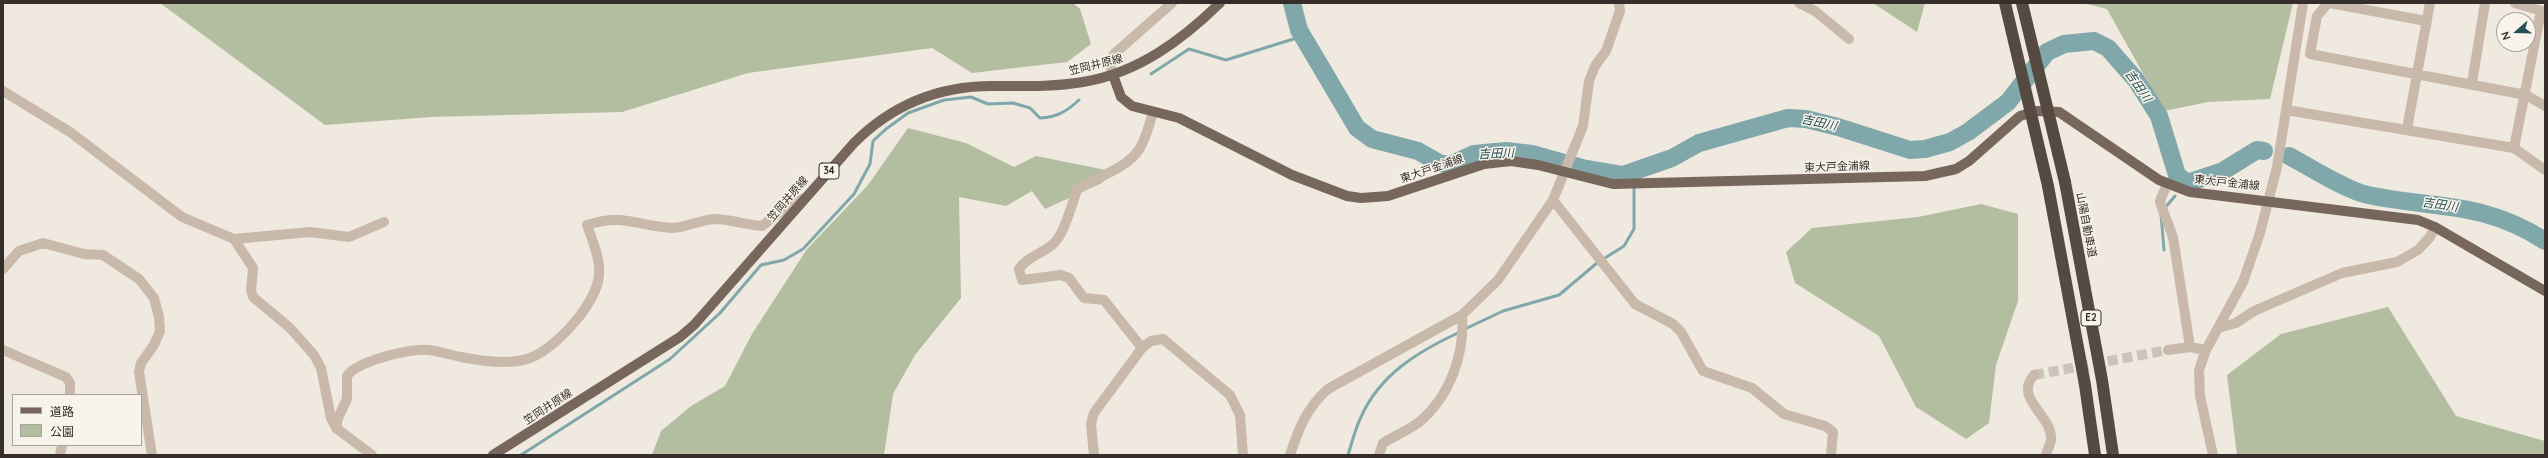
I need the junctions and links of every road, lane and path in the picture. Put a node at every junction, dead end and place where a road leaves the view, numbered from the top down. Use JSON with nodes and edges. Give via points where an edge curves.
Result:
{"nodes":[{"id":1,"x":1172,"y":3,"type":"edge"},
{"id":2,"x":1220,"y":3,"type":"edge"},
{"id":3,"x":1620,"y":3,"type":"edge"},
{"id":4,"x":1799,"y":3,"type":"edge"},
{"id":5,"x":2005,"y":3,"type":"edge"},
{"id":6,"x":2022,"y":3,"type":"edge"},
{"id":7,"x":2303,"y":3,"type":"edge"},
{"id":8,"x":2329,"y":3,"type":"edge"},
{"id":9,"x":2430,"y":3,"type":"edge"},
{"id":10,"x":2485,"y":3,"type":"edge"},
{"id":11,"x":2515,"y":3,"type":"edge"},
{"id":12,"x":2543,"y":12,"type":"edge"},
{"id":13,"x":2426,"y":21,"type":"junction"},
{"id":14,"x":1849,"y":39,"type":"dead end"},
{"id":15,"x":2418,"y":74,"type":"junction"},
{"id":16,"x":1113,"y":75,"type":"junction"},
{"id":17,"x":2472,"y":83,"type":"junction"},
{"id":18,"x":3,"y":91,"type":"edge"},
{"id":19,"x":2526,"y":95,"type":"junction"},
{"id":20,"x":2545,"y":106,"type":"edge"},
{"id":21,"x":2286,"y":110,"type":"junction"},
{"id":22,"x":1153,"y":113,"type":"junction"},
{"id":23,"x":2407,"y":129,"type":"junction"},
{"id":24,"x":2514,"y":148,"type":"junction"},
{"id":25,"x":1566,"y":165,"type":"junction"},
{"id":26,"x":2545,"y":170,"type":"edge"},
{"id":27,"x":2167,"y":184,"type":"junction"},
{"id":28,"x":805,"y":198,"type":"junction"},
{"id":29,"x":1553,"y":200,"type":"junction"},
{"id":30,"x":2268,"y":200,"type":"junction"},
{"id":31,"x":384,"y":222,"type":"dead end"},
{"id":32,"x":2435,"y":227,"type":"junction"},
{"id":33,"x":234,"y":239,"type":"junction"},
{"id":34,"x":3,"y":269,"type":"edge"},
{"id":35,"x":2545,"y":291,"type":"edge"},
{"id":36,"x":1462,"y":319,"type":"junction"},
{"id":37,"x":2218,"y":328,"type":"junction"},
{"id":38,"x":2190,"y":347,"type":"junction"},
{"id":39,"x":1142,"y":348,"type":"junction"},
{"id":40,"x":3,"y":350,"type":"edge"},
{"id":41,"x":2168,"y":350,"type":"tunnel mouth"},
{"id":42,"x":2206,"y":350,"type":"junction"},
{"id":43,"x":2034,"y":375,"type":"dead end"},
{"id":44,"x":70,"y":394,"type":"edge"},
{"id":45,"x":336,"y":428,"type":"junction"},
{"id":46,"x":152,"y":455,"type":"edge"},
{"id":47,"x":372,"y":455,"type":"edge"},
{"id":48,"x":493,"y":455,"type":"edge"},
{"id":49,"x":1094,"y":455,"type":"edge"},
{"id":50,"x":1243,"y":455,"type":"edge"},
{"id":51,"x":1290,"y":455,"type":"edge"},
{"id":52,"x":1379,"y":455,"type":"edge"},
{"id":53,"x":1831,"y":455,"type":"edge"},
{"id":54,"x":2046,"y":455,"type":"edge"},
{"id":55,"x":2095,"y":455,"type":"edge"},
{"id":56,"x":2113,"y":455,"type":"edge"},
{"id":57,"x":2213,"y":455,"type":"edge"}],
"edges":[{"from":1,"to":16,"type":"street","via":[[1114,54],[1110,64]]},
{"from":2,"to":16,"type":"main road","name":"笠岡井原線","number":"34","via":[[1196,27],[1164,49],[1135,67]]},
{"from":3,"to":25,"type":"street","via":[[1620,11],[1606,51],[1595,66],[1589,81],[1583,126]]},
{"from":4,"to":14,"type":"street","via":[[1815,11]]},
{"from":5,"to":55,"type":"highway","number":"E2","bridge":true,"via":[[2048,186]]},
{"from":6,"to":56,"type":"highway","name":"山陽自動車道","number":"E2","bridge":true,"via":[[2065,182],[2102,380]]},
{"from":7,"to":21,"type":"street"},
{"from":8,"to":13,"type":"street"},
{"from":8,"to":15,"type":"street","via":[[2318,16],[2310,54]]},
{"from":9,"to":13,"type":"street"},
{"from":10,"to":17,"type":"street"},
{"from":11,"to":12,"type":"street"},
{"from":12,"to":19,"type":"street"},
{"from":13,"to":15,"type":"street"},
{"from":15,"to":17,"type":"street"},
{"from":15,"to":23,"type":"street"},
{"from":16,"to":22,"type":"main road","name":"東大戸金浦線","via":[[1125,102]]},
{"from":16,"to":28,"type":"main road","name":"笠岡井原線","number":"34","via":[[1065,85],[970,87],[916,99],[898,108],[867,130]]},
{"from":17,"to":19,"type":"street"},
{"from":18,"to":33,"type":"street","via":[[80,139],[182,217]]},
{"from":19,"to":20,"type":"street"},
{"from":19,"to":24,"type":"street"},
{"from":21,"to":23,"type":"street"},
{"from":21,"to":30,"type":"street","via":[[2277,167]]},
{"from":22,"to":25,"type":"main road","name":"東大戸金浦線","via":[[1189,122],[1292,175],[1347,196],[1360,198],[1400,193],[1471,168],[1498,162]]},
{"from":22,"to":39,"type":"street","via":[[1140,147],[1134,155],[1124,165],[1078,188],[1060,237],[1026,260],[1019,269],[1022,280],[1061,275],[1069,278],[1084,298],[1104,300]]},
{"from":23,"to":24,"type":"street"},
{"from":24,"to":26,"type":"street"},
{"from":25,"to":27,"type":"main road","name":"東大戸金浦線","via":[[1601,183],[1627,184],[1941,174],[1969,161],[2020,116],[2037,111],[2059,112]]},
{"from":25,"to":29,"type":"street"},
{"from":27,"to":30,"type":"main road","name":"東大戸金浦線","via":[[2190,192]]},
{"from":27,"to":38,"type":"street","via":[[2160,201],[2177,258]]},
{"from":28,"to":45,"type":"street","via":[[794,201],[762,226],[714,219],[671,228],[624,219],[606,219],[588,225],[597,254],[600,280],[586,308],[547,347],[531,358],[516,361],[463,358],[424,350],[379,358],[358,366],[347,376],[347,399]]},
{"from":28,"to":48,"type":"main road","name":"笠岡井原線","number":"34","via":[[694,325],[680,337]]},
{"from":29,"to":36,"type":"street","via":[[1498,280]]},
{"from":29,"to":53,"type":"street","via":[[1635,304],[1673,324],[1681,332],[1703,371],[1752,388],[1784,414],[1825,426],[1833,432]]},
{"from":30,"to":32,"type":"main road","name":"東大戸金浦線","via":[[2418,220]]},
{"from":30,"to":37,"type":"street","via":[[2254,254]]},
{"from":31,"to":33,"type":"street","via":[[350,237],[310,232]]},
{"from":32,"to":35,"type":"main road","name":"東大戸金浦線"},
{"from":32,"to":37,"type":"street","via":[[2418,250],[2397,262],[2342,274],[2261,308],[2236,323]]},
{"from":33,"to":45,"type":"street","via":[[253,268],[253,297],[294,332],[318,360],[328,410]]},
{"from":34,"to":46,"type":"street","via":[[19,251],[32,245],[49,243],[84,254],[103,255],[147,286],[154,298],[159,317],[157,339],[141,363],[139,372]]},
{"from":36,"to":51,"type":"street","via":[[1328,389],[1318,397],[1303,420]]},
{"from":36,"to":52,"type":"street","via":[[1457,366],[1437,400],[1419,422],[1383,442]]},
{"from":37,"to":42,"type":"street"},
{"from":38,"to":41,"type":"street"},
{"from":38,"to":42,"type":"street"},
{"from":39,"to":49,"type":"street","via":[[1094,413],[1091,424]]},
{"from":39,"to":50,"type":"street","via":[[1151,341],[1163,339],[1230,395],[1240,415]]},
{"from":40,"to":44,"type":"street","via":[[66,377],[70,383]]},
{"from":42,"to":57,"type":"street","via":[[2199,370],[2200,396]]},
{"from":43,"to":54,"type":"street","via":[[2028,382],[2027,392],[2048,428],[2051,439]]},
{"from":45,"to":47,"type":"street"}]}
